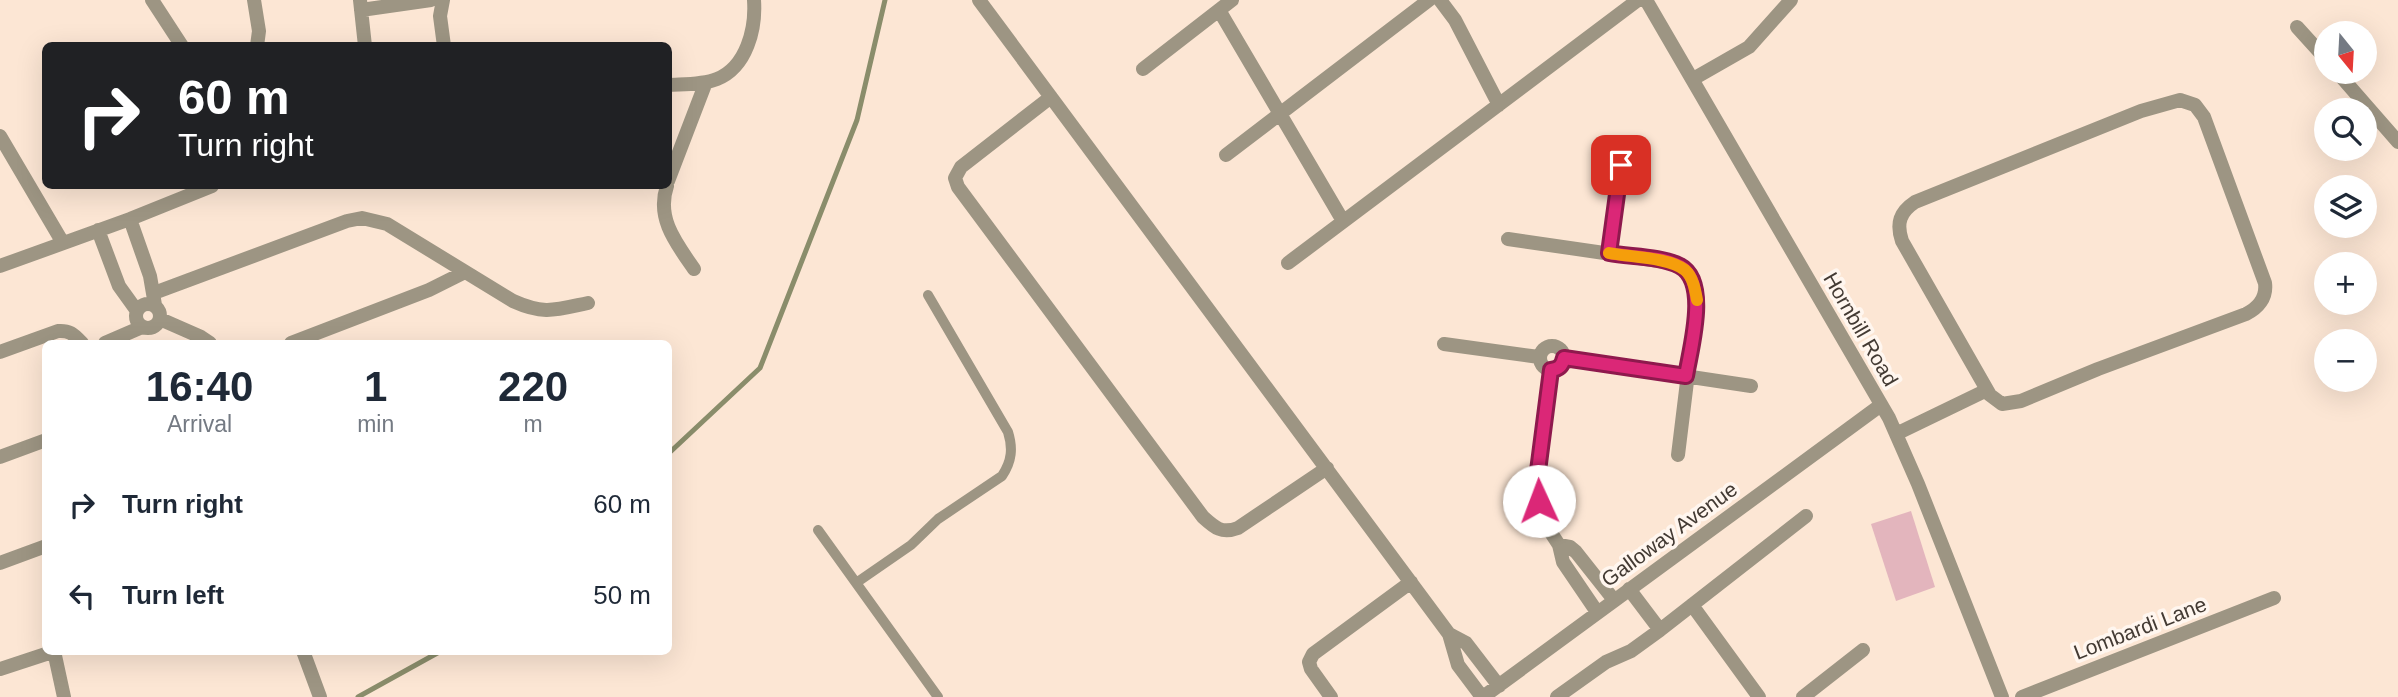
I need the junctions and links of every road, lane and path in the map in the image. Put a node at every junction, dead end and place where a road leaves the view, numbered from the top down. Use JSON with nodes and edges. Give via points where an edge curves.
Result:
{"nodes":[{"id":1,"x":152,"y":0,"type":"edge"},
{"id":2,"x":254,"y":0,"type":"edge"},
{"id":3,"x":431,"y":0,"type":"edge"},
{"id":4,"x":443,"y":0,"type":"edge"},
{"id":5,"x":754,"y":0,"type":"edge"},
{"id":6,"x":979,"y":0,"type":"edge"},
{"id":7,"x":1232,"y":0,"type":"edge"},
{"id":8,"x":1429,"y":0,"type":"edge"},
{"id":9,"x":1440,"y":0,"type":"edge"},
{"id":10,"x":1637,"y":0,"type":"edge"},
{"id":11,"x":1646,"y":0,"type":"edge"},
{"id":12,"x":1791,"y":0,"type":"edge"},
{"id":13,"x":360,"y":5,"type":"edge"},
{"id":14,"x":1219,"y":10,"type":"junction"},
{"id":15,"x":2297,"y":27,"type":"dead end"},
{"id":16,"x":179,"y":42,"type":"edge"},
{"id":17,"x":258,"y":42,"type":"edge"},
{"id":18,"x":365,"y":42,"type":"edge"},
{"id":19,"x":443,"y":42,"type":"edge"},
{"id":20,"x":2314,"y":46,"type":"edge"},
{"id":21,"x":1143,"y":69,"type":"dead end"},
{"id":22,"x":1693,"y":79,"type":"junction"},
{"id":23,"x":706,"y":82,"type":"junction"},
{"id":24,"x":2347,"y":84,"type":"edge"},
{"id":25,"x":672,"y":85,"type":"edge"},
{"id":26,"x":1051,"y":97,"type":"junction"},
{"id":27,"x":1499,"y":105,"type":"junction"},
{"id":28,"x":1280,"y":113,"type":"junction"},
{"id":29,"x":0,"y":136,"type":"edge"},
{"id":30,"x":2398,"y":142,"type":"edge"},
{"id":31,"x":1226,"y":155,"type":"dead end"},
{"id":32,"x":1621,"y":165,"type":"dead end"},
{"id":33,"x":672,"y":172,"type":"edge"},
{"id":34,"x":205,"y":189,"type":"edge"},
{"id":35,"x":666,"y":189,"type":"edge"},
{"id":36,"x":130,"y":219,"type":"junction"},
{"id":37,"x":1343,"y":221,"type":"junction"},
{"id":38,"x":98,"y":230,"type":"junction"},
{"id":39,"x":1508,"y":239,"type":"dead end"},
{"id":40,"x":63,"y":243,"type":"junction"},
{"id":41,"x":1609,"y":253,"type":"junction"},
{"id":42,"x":1287,"y":264,"type":"dead end"},
{"id":43,"x":0,"y":265,"type":"edge"},
{"id":44,"x":694,"y":269,"type":"dead end"},
{"id":45,"x":465,"y":272,"type":"junction"},
{"id":46,"x":928,"y":295,"type":"dead end"},
{"id":47,"x":588,"y":303,"type":"dead end"},
{"id":48,"x":156,"y":306,"type":"junction"},
{"id":49,"x":137,"y":311,"type":"junction"},
{"id":50,"x":142,"y":327,"type":"junction"},
{"id":51,"x":78,"y":340,"type":"edge"},
{"id":52,"x":112,"y":340,"type":"edge"},
{"id":53,"x":204,"y":340,"type":"edge"},
{"id":54,"x":299,"y":340,"type":"edge"},
{"id":55,"x":1444,"y":344,"type":"dead end"},
{"id":56,"x":0,"y":352,"type":"edge"},
{"id":57,"x":1539,"y":357,"type":"junction"},
{"id":58,"x":1564,"y":358,"type":"junction"},
{"id":59,"x":1551,"y":370,"type":"junction"},
{"id":60,"x":1686,"y":376,"type":"junction"},
{"id":61,"x":1751,"y":386,"type":"dead end"},
{"id":62,"x":1987,"y":390,"type":"junction"},
{"id":63,"x":1881,"y":405,"type":"junction"},
{"id":64,"x":1896,"y":434,"type":"junction"},
{"id":65,"x":42,"y":441,"type":"edge"},
{"id":66,"x":1678,"y":455,"type":"dead end"},
{"id":67,"x":0,"y":457,"type":"edge"},
{"id":68,"x":1327,"y":468,"type":"junction"},
{"id":69,"x":1806,"y":516,"type":"dead end"},
{"id":70,"x":818,"y":530,"type":"dead end"},
{"id":71,"x":1559,"y":545,"type":"junction"},
{"id":72,"x":42,"y":547,"type":"edge"},
{"id":73,"x":0,"y":563,"type":"edge"},
{"id":74,"x":1411,"y":582,"type":"junction"},
{"id":75,"x":856,"y":583,"type":"junction"},
{"id":76,"x":1629,"y":589,"type":"junction"},
{"id":77,"x":2274,"y":598,"type":"dead end"},
{"id":78,"x":1614,"y":600,"type":"junction"},
{"id":79,"x":1692,"y":605,"type":"junction"},
{"id":80,"x":1597,"y":612,"type":"junction"},
{"id":81,"x":1660,"y":630,"type":"junction"},
{"id":82,"x":1449,"y":634,"type":"junction"},
{"id":83,"x":1863,"y":650,"type":"dead end"},
{"id":84,"x":42,"y":655,"type":"edge"},
{"id":85,"x":55,"y":655,"type":"edge"},
{"id":86,"x":304,"y":655,"type":"edge"},
{"id":87,"x":0,"y":669,"type":"edge"},
{"id":88,"x":1499,"y":686,"type":"junction"},
{"id":89,"x":64,"y":697,"type":"edge"},
{"id":90,"x":320,"y":697,"type":"edge"},
{"id":91,"x":937,"y":697,"type":"edge"},
{"id":92,"x":1331,"y":697,"type":"edge"},
{"id":93,"x":1482,"y":697,"type":"edge"},
{"id":94,"x":1557,"y":697,"type":"edge"},
{"id":95,"x":1759,"y":697,"type":"edge"},
{"id":96,"x":1803,"y":697,"type":"edge"},
{"id":97,"x":2002,"y":697,"type":"edge"},
{"id":98,"x":2022,"y":697,"type":"edge"}],
"edges":[{"from":1,"to":16,"type":"street"},
{"from":2,"to":17,"type":"street"},
{"from":3,"to":13,"type":"street"},
{"from":4,"to":19,"type":"street"},
{"from":5,"to":23,"type":"street","via":[[753,26],[741,57],[728,74]]},
{"from":6,"to":26,"type":"street"},
{"from":7,"to":14,"type":"street"},
{"from":8,"to":28,"type":"street"},
{"from":9,"to":27,"type":"street"},
{"from":10,"to":27,"type":"street"},
{"from":11,"to":22,"type":"street","name":"Hornbill Road"},
{"from":12,"to":22,"type":"street","via":[[1749,47]]},
{"from":13,"to":18,"type":"street"},
{"from":14,"to":21,"type":"street"},
{"from":14,"to":28,"type":"street"},
{"from":15,"to":20,"type":"street"},
{"from":22,"to":63,"type":"street","name":"Hornbill Road"},
{"from":23,"to":25,"type":"street"},
{"from":23,"to":33,"type":"street"},
{"from":24,"to":30,"type":"street"},
{"from":26,"to":68,"type":"street"},
{"from":26,"to":68,"type":"street","via":[[957,173],[958,187],[982,220],[1213,526],[1221,531],[1237,528]]},
{"from":27,"to":37,"type":"street"},
{"from":28,"to":31,"type":"street"},
{"from":28,"to":37,"type":"street"},
{"from":29,"to":40,"type":"street"},
{"from":32,"to":41,"type":"street"},
{"from":34,"to":36,"type":"street"},
{"from":35,"to":44,"type":"street","via":[[666,222]]},
{"from":36,"to":38,"type":"street"},
{"from":36,"to":48,"type":"street"},
{"from":37,"to":42,"type":"street"},
{"from":38,"to":40,"type":"street"},
{"from":38,"to":49,"type":"street","via":[[119,286]]},
{"from":39,"to":41,"type":"street"},
{"from":40,"to":43,"type":"street"},
{"from":41,"to":60,"type":"street","via":[[1666,262],[1690,276],[1697,300]]},
{"from":45,"to":47,"type":"street","via":[[513,301],[538,310]]},
{"from":45,"to":48,"type":"street","via":[[387,224],[362,218]]},
{"from":45,"to":54,"type":"street"},
{"from":46,"to":75,"type":"lane","via":[[1007,432],[1009,462],[1002,476]]},
{"from":48,"to":49,"type":"street","via":[[144,304]]},
{"from":48,"to":50,"type":"street","via":[[153,327]]},
{"from":48,"to":53,"type":"street"},
{"from":49,"to":50,"type":"street","via":[[136,320]]},
{"from":50,"to":52,"type":"street"},
{"from":51,"to":56,"type":"street","via":[[66,330],[58,331]]},
{"from":55,"to":57,"type":"street"},
{"from":57,"to":58,"type":"street","via":[[1550,345],[1559,347]]},
{"from":57,"to":59,"type":"street"},
{"from":58,"to":59,"type":"street","via":[[1563,365]]},
{"from":58,"to":60,"type":"street"},
{"from":59,"to":71,"type":"street","via":[[1534,502],[1528,514],[1534,522],[1544,522]]},
{"from":60,"to":61,"type":"street"},
{"from":60,"to":66,"type":"street"},
{"from":62,"to":62,"type":"street","via":[[1902,241],[1898,225],[1906,208],[2141,111],[2180,100],[2195,105],[2204,117],[2265,284],[2259,305],[2021,401],[2003,404]]},
{"from":62,"to":64,"type":"street"},
{"from":63,"to":64,"type":"street","name":"Hornbill Road"},
{"from":63,"to":76,"type":"street","name":"Galloway Avenue"},
{"from":64,"to":97,"type":"street","name":"Hornbill Road"},
{"from":65,"to":67,"type":"street"},
{"from":68,"to":74,"type":"street"},
{"from":69,"to":79,"type":"street"},
{"from":70,"to":75,"type":"lane"},
{"from":71,"to":78,"type":"street","via":[[1576,552]]},
{"from":71,"to":80,"type":"street","via":[[1563,562]]},
{"from":72,"to":73,"type":"street"},
{"from":74,"to":82,"type":"street"},
{"from":74,"to":92,"type":"street","via":[[1313,654],[1311,669]]},
{"from":75,"to":91,"type":"lane"},
{"from":76,"to":78,"type":"street","name":"Galloway Avenue"},
{"from":76,"to":81,"type":"street"},
{"from":77,"to":98,"type":"street","name":"Lombardi Lane"},
{"from":78,"to":80,"type":"street","name":"Galloway Avenue"},
{"from":79,"to":81,"type":"street"},
{"from":79,"to":95,"type":"street"},
{"from":80,"to":88,"type":"street","name":"Galloway Avenue"},
{"from":81,"to":94,"type":"street"},
{"from":82,"to":88,"type":"street","via":[[1466,643]]},
{"from":82,"to":93,"type":"street","via":[[1458,664]]},
{"from":83,"to":96,"type":"street"},
{"from":84,"to":87,"type":"street"},
{"from":85,"to":89,"type":"street"},
{"from":86,"to":90,"type":"street"},
{"from":88,"to":93,"type":"street","name":"Galloway Avenue"}]}
